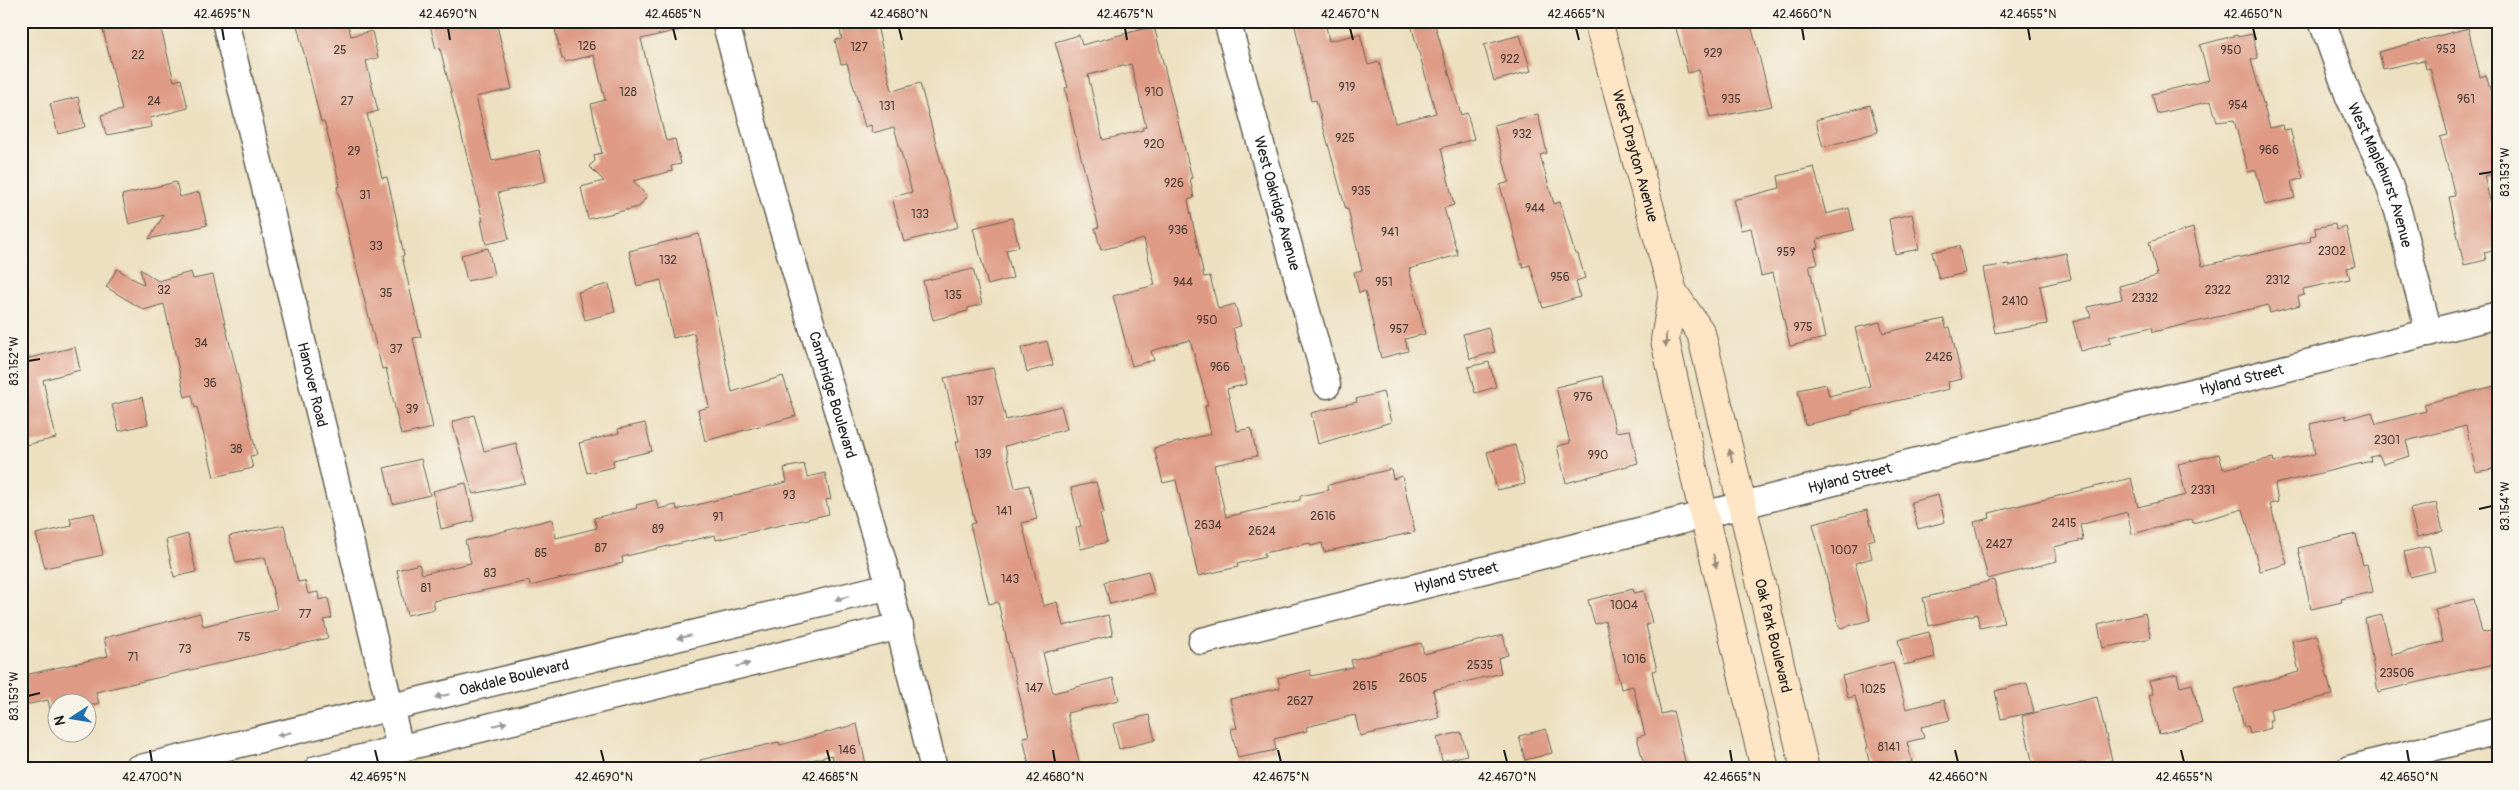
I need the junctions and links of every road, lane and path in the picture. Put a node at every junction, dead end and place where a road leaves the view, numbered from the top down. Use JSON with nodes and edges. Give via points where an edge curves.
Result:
{"nodes":[{"id":1,"x":225,"y":21,"type":"edge"},
{"id":2,"x":724,"y":21,"type":"edge"},
{"id":3,"x":1227,"y":21,"type":"edge"},
{"id":4,"x":1598,"y":21,"type":"edge"},
{"id":5,"x":2322,"y":21,"type":"edge"},
{"id":6,"x":1673,"y":292,"type":"junction"},
{"id":7,"x":2498,"y":315,"type":"edge"},
{"id":8,"x":2429,"y":333,"type":"junction"},
{"id":9,"x":1327,"y":385,"type":"dead end"},
{"id":10,"x":1742,"y":504,"type":"junction"},
{"id":11,"x":1704,"y":514,"type":"junction"},
{"id":12,"x":890,"y":586,"type":"junction"},
{"id":13,"x":900,"y":626,"type":"junction"},
{"id":14,"x":1202,"y":641,"type":"dead end"},
{"id":15,"x":391,"y":708,"type":"junction"},
{"id":16,"x":2498,"y":731,"type":"edge"},
{"id":17,"x":400,"y":748,"type":"junction"},
{"id":18,"x":137,"y":769,"type":"edge"},
{"id":19,"x":317,"y":769,"type":"edge"},
{"id":20,"x":934,"y":769,"type":"edge"},
{"id":21,"x":1765,"y":769,"type":"edge"},
{"id":22,"x":1805,"y":769,"type":"edge"},
{"id":23,"x":2349,"y":769,"type":"edge"}],
"edges":[{"from":1,"to":15,"type":"street","name":"Hanover Road"},
{"from":2,"to":12,"type":"street","name":"Cambridge Boulevard"},
{"from":3,"to":9,"type":"street","name":"West Oakridge Avenue"},
{"from":4,"to":6,"type":"street","name":"West Drayton Avenue"},
{"from":5,"to":8,"type":"street","name":"West Maplehurst Avenue","via":[[2349,97],[2395,202]]},
{"from":10,"to":6,"type":"street","name":"West Drayton Avenue","one_way":true,"via":[[1701,333]]},
{"from":6,"to":11,"type":"street","name":"West Drayton Avenue","one_way":true,"via":[[1665,340]]},
{"from":7,"to":8,"type":"street","name":"Hyland Street"},
{"from":8,"to":10,"type":"street","name":"Hyland Street"},
{"from":10,"to":11,"type":"street","name":"Hyland Street"},
{"from":10,"to":22,"type":"street","name":"Oak Park Boulevard"},
{"from":11,"to":14,"type":"street","name":"Hyland Street"},
{"from":11,"to":21,"type":"street","one_way":true},
{"from":12,"to":13,"type":"street","name":"Cambridge Boulevard"},
{"from":12,"to":15,"type":"street","name":"Oakdale Boulevard","one_way":true},
{"from":17,"to":13,"type":"street","one_way":true},
{"from":13,"to":20,"type":"street","name":"Cambridge Boulevard"},
{"from":15,"to":17,"type":"street","name":"Hanover Road"},
{"from":15,"to":18,"type":"street","name":"Oakdale Boulevard","one_way":true},
{"from":16,"to":23,"type":"street"},
{"from":17,"to":19,"type":"street"}]}
